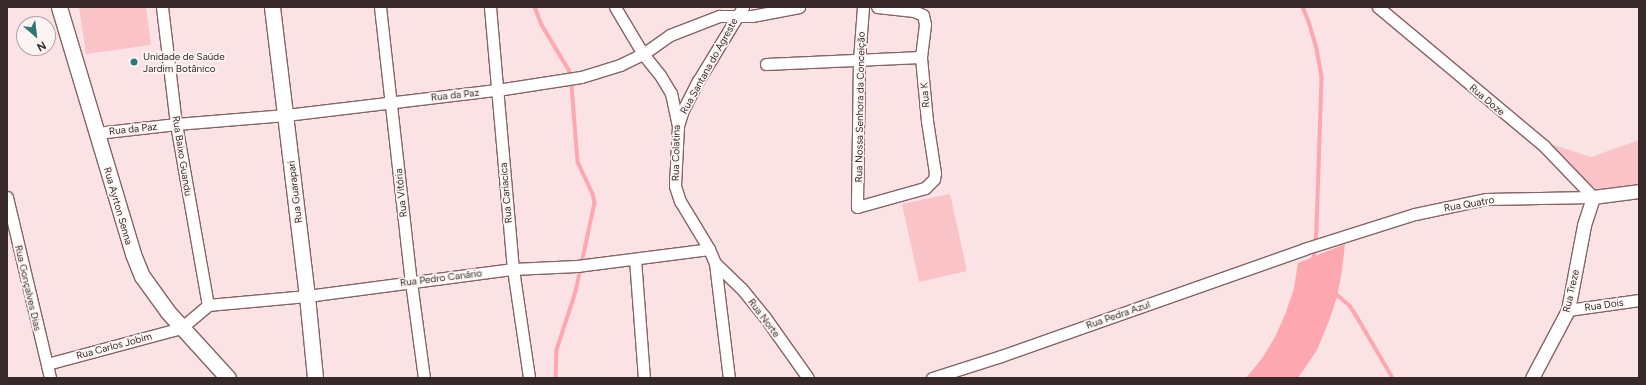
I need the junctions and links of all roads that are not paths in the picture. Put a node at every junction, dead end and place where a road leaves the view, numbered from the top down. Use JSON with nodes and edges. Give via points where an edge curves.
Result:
{"nodes":[{"id":1,"x":59,"y":7,"type":"edge"},
{"id":2,"x":162,"y":7,"type":"edge"},
{"id":3,"x":272,"y":7,"type":"edge"},
{"id":4,"x":380,"y":7,"type":"edge"},
{"id":5,"x":490,"y":7,"type":"edge"},
{"id":6,"x":615,"y":7,"type":"edge"},
{"id":7,"x":799,"y":7,"type":"edge"},
{"id":8,"x":863,"y":7,"type":"edge"},
{"id":9,"x":877,"y":7,"type":"edge"},
{"id":10,"x":1378,"y":7,"type":"edge"},
{"id":11,"x":718,"y":11,"type":"edge"},
{"id":12,"x":740,"y":12,"type":"edge"},
{"id":13,"x":643,"y":54,"type":"junction"},
{"id":14,"x":921,"y":56,"type":"junction"},
{"id":15,"x":859,"y":60,"type":"junction"},
{"id":16,"x":766,"y":64,"type":"dead end"},
{"id":17,"x":497,"y":90,"type":"junction"},
{"id":18,"x":391,"y":102,"type":"junction"},
{"id":19,"x":286,"y":115,"type":"junction"},
{"id":20,"x":176,"y":124,"type":"junction"},
{"id":21,"x":678,"y":126,"type":"junction"},
{"id":22,"x":97,"y":133,"type":"junction"},
{"id":23,"x":1639,"y":191,"type":"edge"},
{"id":24,"x":7,"y":197,"type":"edge"},
{"id":25,"x":1593,"y":197,"type":"junction"},
{"id":26,"x":858,"y":207,"type":"joint"},
{"id":27,"x":709,"y":249,"type":"junction"},
{"id":28,"x":1304,"y":249,"type":"joint"},
{"id":29,"x":635,"y":259,"type":"junction"},
{"id":30,"x":715,"y":263,"type":"junction"},
{"id":31,"x":513,"y":269,"type":"junction"},
{"id":32,"x":411,"y":282,"type":"junction"},
{"id":33,"x":307,"y":296,"type":"junction"},
{"id":34,"x":1639,"y":300,"type":"edge"},
{"id":35,"x":208,"y":305,"type":"junction"},
{"id":36,"x":1568,"y":310,"type":"junction"},
{"id":37,"x":181,"y":328,"type":"junction"},
{"id":38,"x":47,"y":364,"type":"junction"},
{"id":39,"x":50,"y":378,"type":"edge"},
{"id":40,"x":228,"y":378,"type":"edge"},
{"id":41,"x":315,"y":378,"type":"edge"},
{"id":42,"x":424,"y":378,"type":"edge"},
{"id":43,"x":529,"y":378,"type":"edge"},
{"id":44,"x":644,"y":378,"type":"edge"},
{"id":45,"x":729,"y":378,"type":"edge"},
{"id":46,"x":808,"y":378,"type":"edge"},
{"id":47,"x":932,"y":378,"type":"edge"},
{"id":48,"x":1532,"y":378,"type":"edge"}],
"edges":[{"from":1,"to":22,"type":"main road","name":"Rua Ayrton Senna"},
{"from":2,"to":20,"type":"street","name":"Rua Baixo Guandu"},
{"from":3,"to":19,"type":"main road","name":"Rua Guarapari"},
{"from":4,"to":18,"type":"street","name":"Rua Vitória"},
{"from":5,"to":17,"type":"street","name":"Rua Cariacica"},
{"from":6,"to":13,"type":"street","name":"Rua Colatina"},
{"from":7,"to":12,"type":"street","name":"Rua da Paz"},
{"from":8,"to":15,"type":"street","name":"Rua Nossa Senhora da Conceição"},
{"from":9,"to":14,"type":"street","name":"Rua K","via":[[921,13],[924,18]]},
{"from":10,"to":25,"type":"street","name":"Rua Doze","via":[[1544,146]]},
{"from":11,"to":12,"type":"street","name":"Rua da Paz"},
{"from":11,"to":13,"type":"street","name":"Rua da Paz","via":[[670,35]]},
{"from":12,"to":21,"type":"street","name":"Rua Santana do Agreste","via":[[689,99]]},
{"from":13,"to":17,"type":"street","name":"Rua da Paz","via":[[596,73]]},
{"from":13,"to":21,"type":"street","name":"Rua Colatina","via":[[671,93]]},
{"from":14,"to":15,"type":"street"},
{"from":14,"to":26,"type":"street","name":"Rua K","via":[[934,179],[925,188]]},
{"from":15,"to":16,"type":"street"},
{"from":15,"to":26,"type":"street","name":"Rua Nossa Senhora da Conceição"},
{"from":17,"to":18,"type":"street","name":"Rua da Paz"},
{"from":17,"to":31,"type":"street","name":"Rua Cariacica"},
{"from":18,"to":19,"type":"street","name":"Rua da Paz"},
{"from":18,"to":32,"type":"street","name":"Rua Vitória"},
{"from":19,"to":20,"type":"street","name":"Rua da Paz"},
{"from":19,"to":33,"type":"main road","name":"Rua Guarapari"},
{"from":20,"to":22,"type":"street","name":"Rua da Paz"},
{"from":20,"to":35,"type":"street","name":"Rua Baixo Guandu"},
{"from":21,"to":27,"type":"street","name":"Rua Colatina","via":[[675,186],[680,201]]},
{"from":22,"to":37,"type":"main road","name":"Rua Ayrton Senna","via":[[132,254],[150,288]]},
{"from":23,"to":25,"type":"street","name":"Rua Quatro"},
{"from":24,"to":38,"type":"street","name":"Rua Gonçalves Dias"},
{"from":25,"to":28,"type":"street","name":"Rua Quatro","via":[[1486,199],[1415,214]]},
{"from":25,"to":36,"type":"street","name":"Rua Treze","via":[[1584,225]]},
{"from":27,"to":29,"type":"street","name":"Rua Pedro Canário"},
{"from":27,"to":30,"type":"street","name":"Rua Colatina"},
{"from":28,"to":47,"type":"street","name":"Rua Pedra Azul","via":[[1002,356]]},
{"from":29,"to":31,"type":"street","name":"Rua Pedro Canário","via":[[577,266]]},
{"from":29,"to":44,"type":"street"},
{"from":30,"to":45,"type":"street","name":"Rua Colatina"},
{"from":30,"to":46,"type":"street","name":"Rua Norte","via":[[742,289],[764,316]]},
{"from":31,"to":32,"type":"street","name":"Rua Pedro Canário"},
{"from":31,"to":43,"type":"street","name":"Rua Cariacica"},
{"from":32,"to":33,"type":"street","name":"Rua Pedro Canário"},
{"from":32,"to":42,"type":"street","name":"Rua Vitória"},
{"from":33,"to":35,"type":"street","name":"Rua Pedro Canário"},
{"from":33,"to":41,"type":"main road","name":"Rua Guarapari"},
{"from":34,"to":36,"type":"street","name":"Rua Dois"},
{"from":35,"to":37,"type":"street"},
{"from":36,"to":48,"type":"street","name":"Rua Treze"},
{"from":37,"to":38,"type":"street","name":"Rua Carlos Jobim"},
{"from":37,"to":40,"type":"main road","name":"Rua Ayrton Senna"},
{"from":38,"to":39,"type":"street","name":"Rua Gonçalves Dias"}]}
